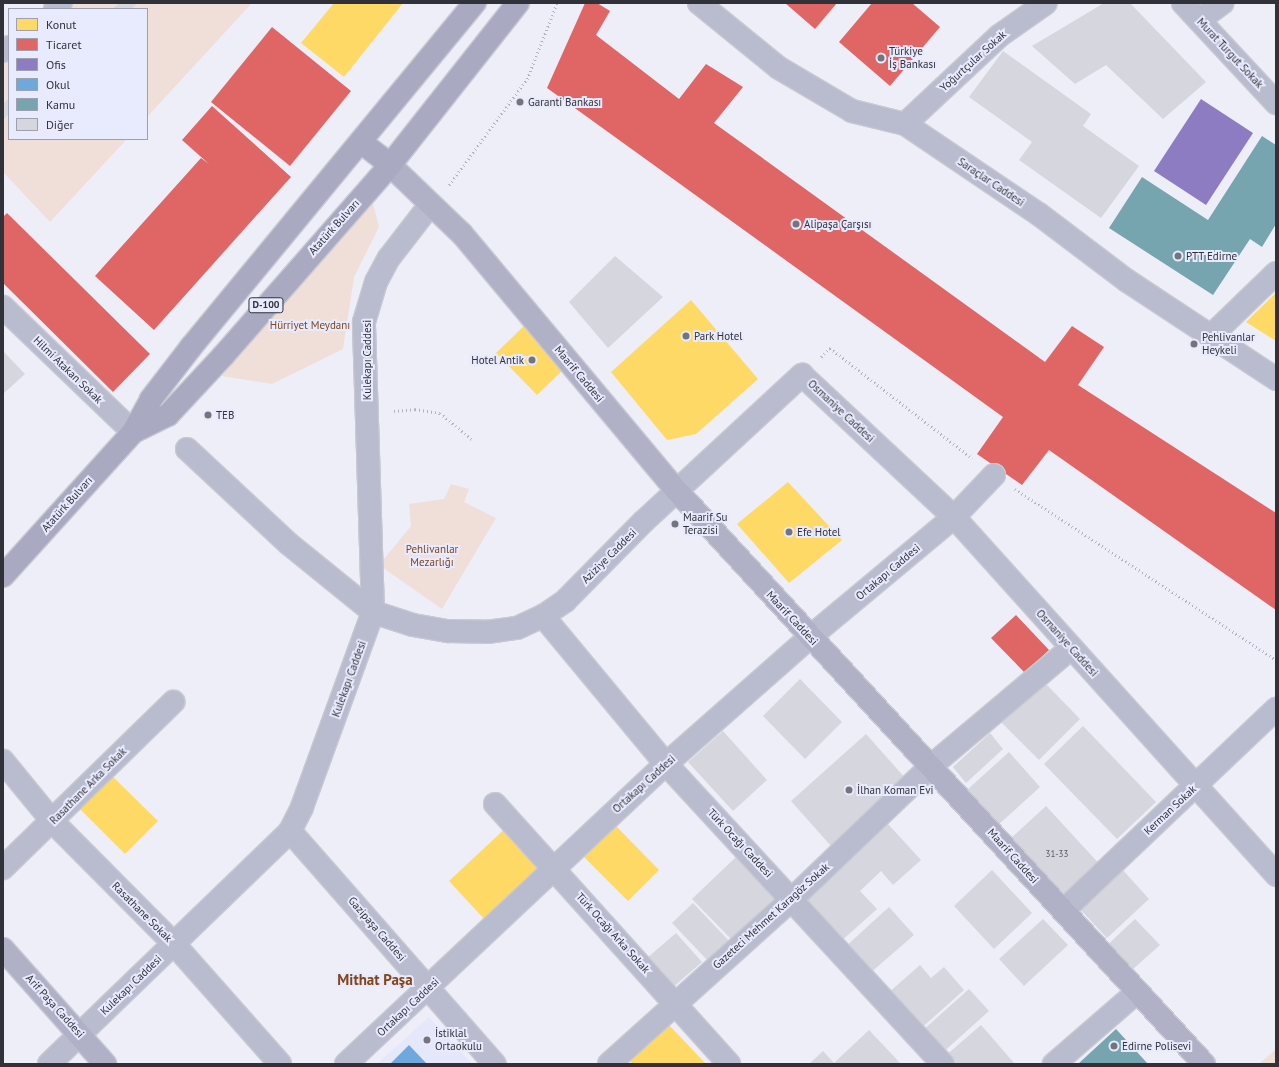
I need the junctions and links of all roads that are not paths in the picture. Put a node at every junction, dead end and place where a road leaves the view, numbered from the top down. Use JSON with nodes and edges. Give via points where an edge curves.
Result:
{"nodes":[{"id":1,"x":518,"y":3,"type":"edge"},
{"id":2,"x":699,"y":3,"type":"edge"},
{"id":3,"x":1046,"y":3,"type":"edge"},
{"id":4,"x":1183,"y":3,"type":"edge"},
{"id":5,"x":1222,"y":3,"type":"edge"},
{"id":6,"x":468,"y":5,"type":"edge"},
{"id":7,"x":1199,"y":20,"type":"junction"},
{"id":8,"x":1276,"y":104,"type":"edge"},
{"id":9,"x":905,"y":124,"type":"junction"},
{"id":10,"x":361,"y":142,"type":"junction"},
{"id":11,"x":390,"y":165,"type":"junction"},
{"id":12,"x":430,"y":205,"type":"junction"},
{"id":13,"x":1276,"y":273,"type":"edge"},
{"id":14,"x":3,"y":307,"type":"edge"},
{"id":15,"x":1212,"y":335,"type":"junction"},
{"id":16,"x":802,"y":375,"type":"joint"},
{"id":17,"x":1276,"y":379,"type":"edge"},
{"id":18,"x":133,"y":432,"type":"junction"},
{"id":19,"x":187,"y":449,"type":"dead end"},
{"id":20,"x":994,"y":475,"type":"road end"},
{"id":21,"x":677,"y":491,"type":"junction"},
{"id":22,"x":954,"y":518,"type":"junction"},
{"id":23,"x":3,"y":576,"type":"edge"},
{"id":24,"x":373,"y":612,"type":"junction"},
{"id":25,"x":543,"y":616,"type":"junction"},
{"id":26,"x":810,"y":637,"type":"junction"},
{"id":27,"x":1071,"y":648,"type":"junction"},
{"id":28,"x":173,"y":702,"type":"dead end"},
{"id":29,"x":1276,"y":709,"type":"edge"},
{"id":30,"x":3,"y":761,"type":"edge"},
{"id":31,"x":666,"y":764,"type":"junction"},
{"id":32,"x":931,"y":766,"type":"junction"},
{"id":33,"x":1197,"y":785,"type":"junction"},
{"id":34,"x":495,"y":804,"type":"dead end"},
{"id":35,"x":52,"y":822,"type":"junction"},
{"id":36,"x":290,"y":831,"type":"junction"},
{"id":37,"x":554,"y":867,"type":"junction"},
{"id":38,"x":3,"y":868,"type":"edge"},
{"id":39,"x":1276,"y":875,"type":"edge"},
{"id":40,"x":792,"y":899,"type":"junction"},
{"id":41,"x":1063,"y":911,"type":"junction"},
{"id":42,"x":174,"y":944,"type":"junction"},
{"id":43,"x":3,"y":949,"type":"edge"},
{"id":44,"x":429,"y":988,"type":"junction"},
{"id":45,"x":1137,"y":992,"type":"junction"},
{"id":46,"x":674,"y":1003,"type":"junction"},
{"id":47,"x":81,"y":1034,"type":"junction"},
{"id":48,"x":49,"y":1064,"type":"edge"},
{"id":49,"x":105,"y":1064,"type":"edge"},
{"id":50,"x":280,"y":1064,"type":"edge"},
{"id":51,"x":346,"y":1064,"type":"edge"},
{"id":52,"x":494,"y":1064,"type":"edge"},
{"id":53,"x":609,"y":1064,"type":"edge"},
{"id":54,"x":729,"y":1064,"type":"edge"},
{"id":55,"x":943,"y":1064,"type":"edge"},
{"id":56,"x":1054,"y":1064,"type":"edge"},
{"id":57,"x":1204,"y":1064,"type":"edge"}],
"edges":[{"from":1,"to":11,"type":"main road","name":"Atatürk Bulvarı","number":"D-100"},
{"from":2,"to":9,"type":"street","name":"Saraçlar Caddesi","via":[[779,68],[810,88],[852,111]]},
{"from":3,"to":9,"type":"street","name":"Yoğurtçular Sokak","via":[[999,36]]},
{"from":4,"to":7,"type":"street","name":"Murat Turgut Sokak"},
{"from":5,"to":7,"type":"street"},
{"from":6,"to":10,"type":"main road","name":"Atatürk Bulvarı","number":"D-100"},
{"from":7,"to":8,"type":"street","name":"Murat Turgut Sokak"},
{"from":9,"to":15,"type":"street","name":"Saraçlar Caddesi","via":[[1040,215],[1126,280]]},
{"from":10,"to":11,"type":"main road"},
{"from":10,"to":18,"type":"main road","name":"Atatürk Bulvarı","number":"D-100","via":[[191,347],[151,399]]},
{"from":11,"to":12,"type":"street","name":"Maarif Caddesi"},
{"from":11,"to":18,"type":"main road","name":"Atatürk Bulvarı","number":"D-100","via":[[168,415]]},
{"from":12,"to":21,"type":"street","name":"Maarif Caddesi","via":[[462,234]]},
{"from":12,"to":24,"type":"street","name":"Kulekapı Caddesi","via":[[389,258],[376,282],[364,322]]},
{"from":13,"to":15,"type":"street"},
{"from":14,"to":18,"type":"street","name":"Hilmi Atakan Sokak"},
{"from":15,"to":17,"type":"street","name":"Saraçlar Caddesi"},
{"from":16,"to":21,"type":"street","name":"Aziziye Caddesi"},
{"from":16,"to":22,"type":"street","name":"Osmaniye Caddesi"},
{"from":18,"to":23,"type":"main road","name":"Atatürk Bulvarı","number":"D-100"},
{"from":19,"to":24,"type":"street","via":[[289,544]]},
{"from":20,"to":22,"type":"street","name":"Ortakapı Caddesi"},
{"from":21,"to":25,"type":"street","name":"Aziziye Caddesi","via":[[565,601]]},
{"from":21,"to":26,"type":"street","name":"Maarif Caddesi"},
{"from":22,"to":26,"type":"street","name":"Ortakapı Caddesi"},
{"from":22,"to":27,"type":"street","name":"Osmaniye Caddesi"},
{"from":24,"to":25,"type":"street","name":"Aziziye Caddesi","via":[[413,625],[448,631],[487,632],[517,628]]},
{"from":24,"to":36,"type":"street","name":"Kulekapı Caddesi","via":[[302,807]]},
{"from":25,"to":31,"type":"street","name":"Türk Ocağı Caddesi"},
{"from":26,"to":31,"type":"street","name":"Ortakapı Caddesi"},
{"from":26,"to":32,"type":"street","name":"Maarif Caddesi"},
{"from":27,"to":32,"type":"street","name":"Gazeteci Mehmet Karagöz Sokak"},
{"from":27,"to":33,"type":"street","name":"Osmaniye Caddesi"},
{"from":28,"to":35,"type":"street","name":"Rasathane Arka Sokak"},
{"from":29,"to":33,"type":"street","name":"Kerman Sokak"},
{"from":30,"to":35,"type":"street","name":"Rasathane Sokak"},
{"from":31,"to":37,"type":"street","name":"Ortakapı Caddesi"},
{"from":31,"to":40,"type":"street","name":"Türk Ocağı Caddesi"},
{"from":32,"to":40,"type":"street","name":"Gazeteci Mehmet Karagöz Sokak"},
{"from":32,"to":41,"type":"street","name":"Maarif Caddesi"},
{"from":33,"to":39,"type":"street","name":"Osmaniye Caddesi"},
{"from":33,"to":41,"type":"street","name":"Kerman Sokak"},
{"from":34,"to":37,"type":"street","name":"Türk Ocağı Arka Sokak"},
{"from":35,"to":38,"type":"street","name":"Rasathane Arka Sokak"},
{"from":35,"to":42,"type":"street","name":"Rasathane Sokak"},
{"from":36,"to":42,"type":"street","name":"Kulekapı Caddesi"},
{"from":36,"to":44,"type":"street","name":"Gazipaşa Caddesi"},
{"from":37,"to":44,"type":"street","name":"Ortakapı Caddesi"},
{"from":37,"to":46,"type":"street","name":"Türk Ocağı Arka Sokak"},
{"from":40,"to":46,"type":"street","name":"Gazeteci Mehmet Karagöz Sokak"},
{"from":40,"to":55,"type":"street","name":"Türk Ocağı Caddesi"},
{"from":41,"to":45,"type":"street","name":"Maarif Caddesi"},
{"from":42,"to":47,"type":"street","name":"Kulekapı Caddesi"},
{"from":42,"to":50,"type":"street","name":"Rasathane Sokak"},
{"from":43,"to":47,"type":"street","name":"Arif Paşa Caddesi"},
{"from":44,"to":51,"type":"street","name":"Ortakapı Caddesi"},
{"from":44,"to":52,"type":"street","name":"Gazipaşa Caddesi"},
{"from":45,"to":56,"type":"street"},
{"from":45,"to":57,"type":"street","name":"Maarif Caddesi"},
{"from":46,"to":53,"type":"street","name":"Gazeteci Mehmet Karagöz Sokak"},
{"from":46,"to":54,"type":"street","name":"Türk Ocağı Arka Sokak"},
{"from":47,"to":48,"type":"street","name":"Kulekapı Caddesi"},
{"from":47,"to":49,"type":"street","name":"Arif Paşa Caddesi"}]}
